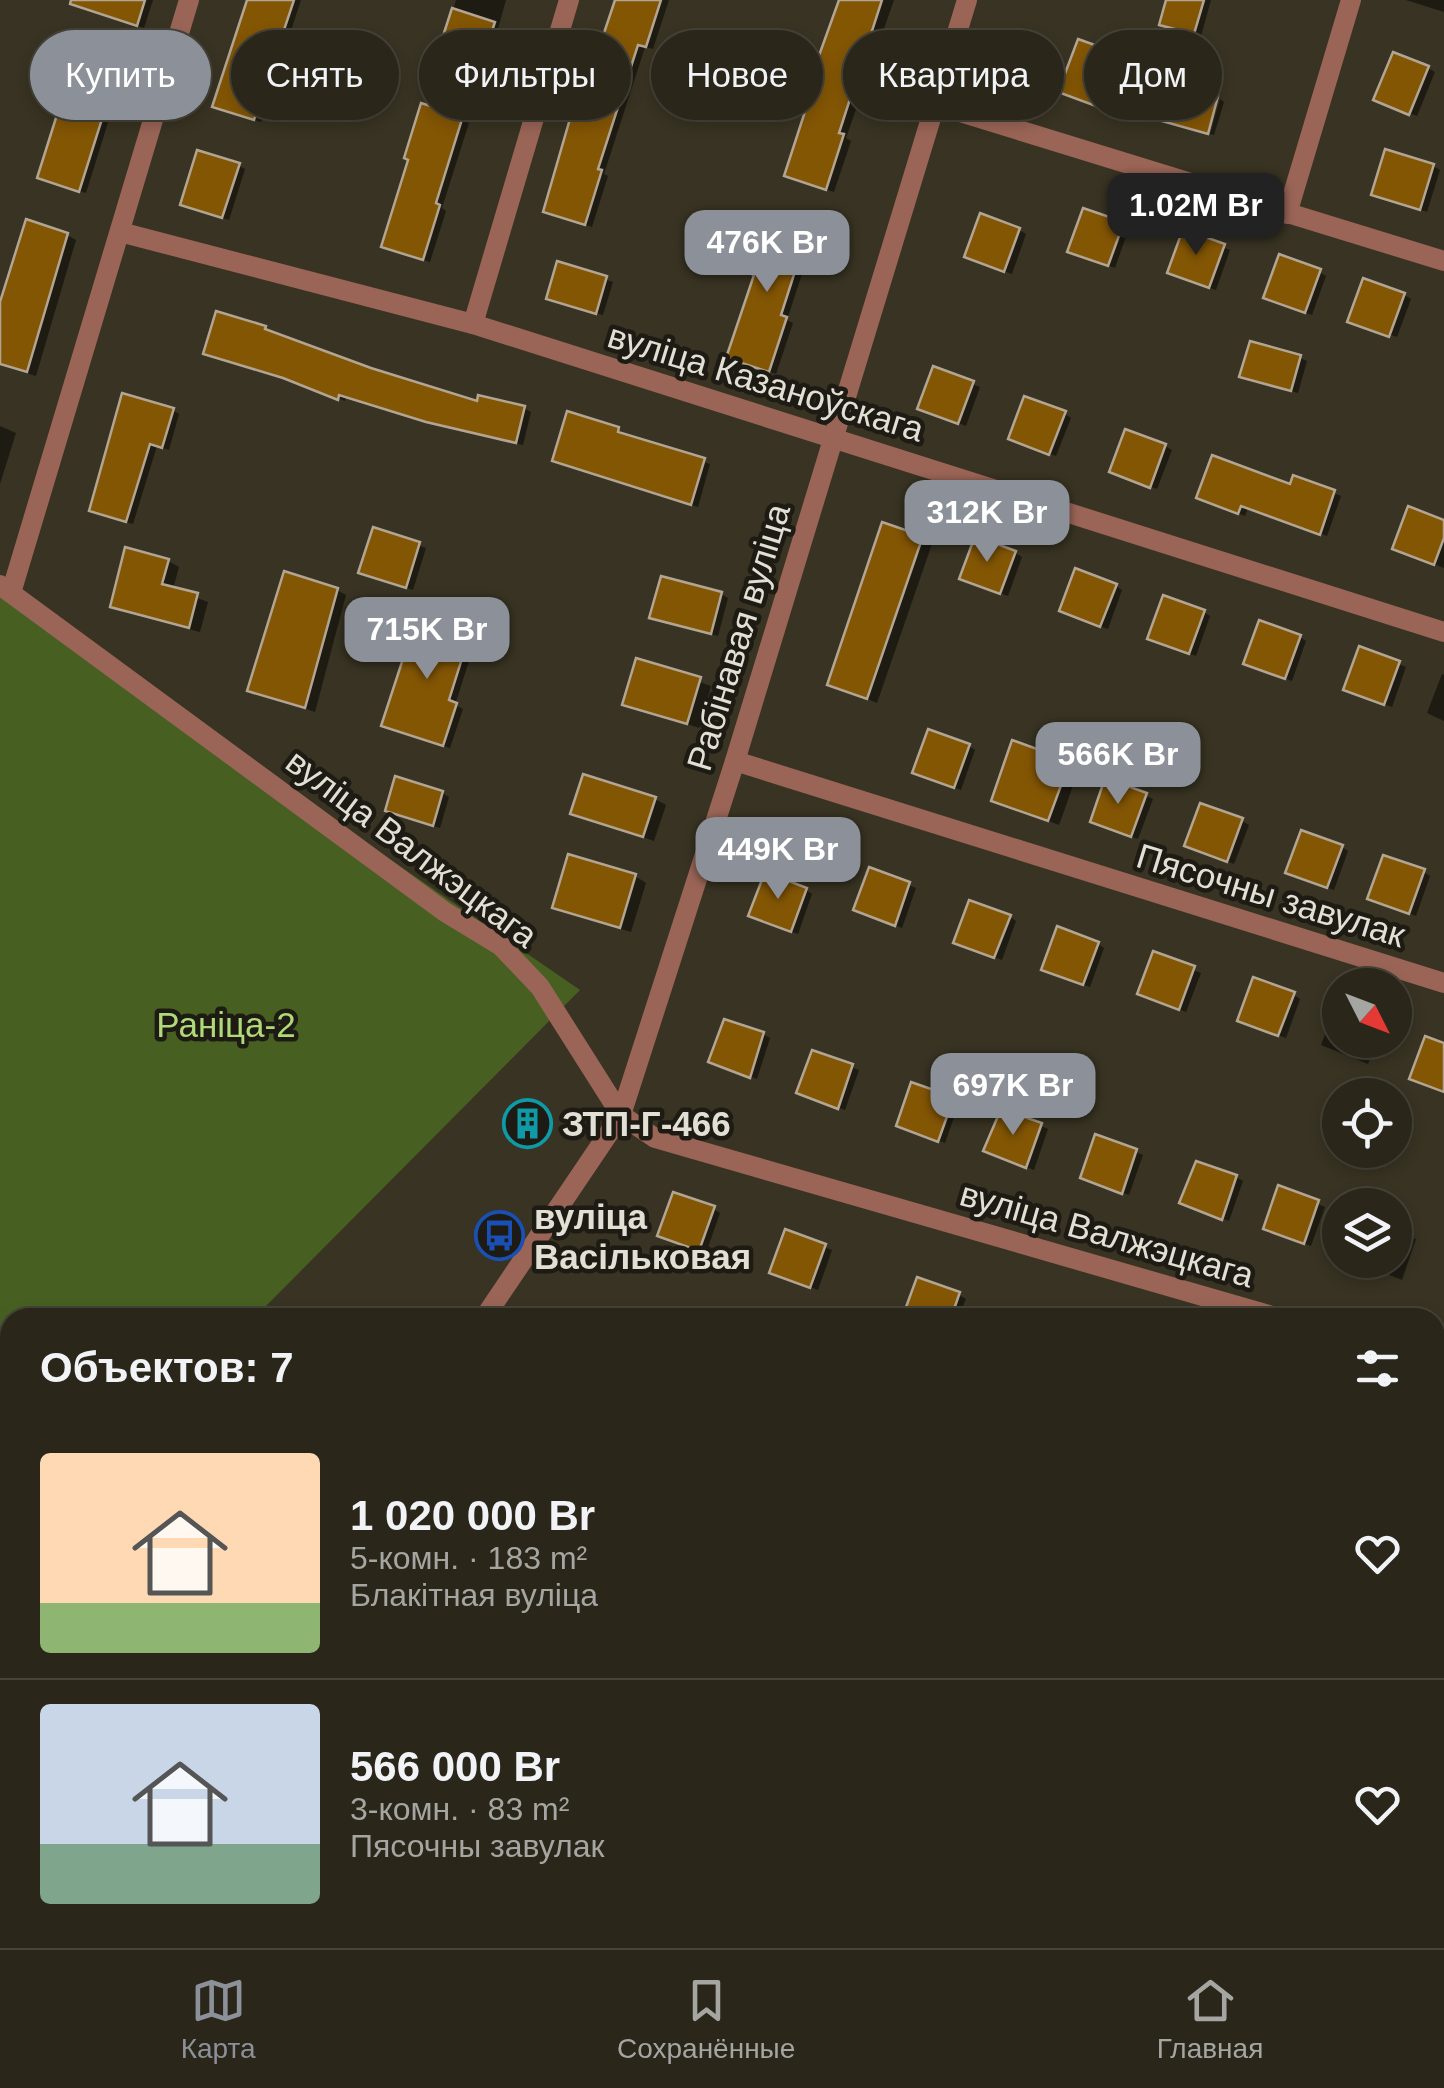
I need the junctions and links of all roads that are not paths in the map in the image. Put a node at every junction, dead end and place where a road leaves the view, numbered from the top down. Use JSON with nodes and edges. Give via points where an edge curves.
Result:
{"nodes":[{"id":1,"x":189,"y":0,"type":"edge"},
{"id":2,"x":568,"y":0,"type":"edge"},
{"id":3,"x":967,"y":0,"type":"edge"},
{"id":4,"x":1351,"y":0,"type":"edge"},
{"id":5,"x":957,"y":30,"type":"edge"},
{"id":6,"x":929,"y":120,"type":"edge"},
{"id":7,"x":985,"y":120,"type":"edge"},
{"id":8,"x":1288,"y":214,"type":"junction"},
{"id":9,"x":120,"y":232,"type":"junction"},
{"id":10,"x":1444,"y":261,"type":"edge"},
{"id":11,"x":473,"y":324,"type":"junction"},
{"id":12,"x":834,"y":436,"type":"junction"},
{"id":13,"x":6,"y":589,"type":"edge"},
{"id":14,"x":1444,"y":632,"type":"edge"},
{"id":15,"x":735,"y":760,"type":"junction"},
{"id":16,"x":1444,"y":983,"type":"edge"},
{"id":17,"x":621,"y":1115,"type":"junction"},
{"id":18,"x":491,"y":1308,"type":"edge"},
{"id":19,"x":1244,"y":1308,"type":"edge"}],
"edges":[{"from":1,"to":9,"type":"street"},
{"from":2,"to":11,"type":"street"},
{"from":3,"to":5,"type":"street","name":"Рабінавая вуліца"},
{"from":4,"to":8,"type":"street"},
{"from":6,"to":12,"type":"street","name":"Рабінавая вуліца"},
{"from":7,"to":8,"type":"street"},
{"from":8,"to":10,"type":"street"},
{"from":9,"to":11,"type":"street","name":"вуліца Казаноўскага"},
{"from":9,"to":13,"type":"street"},
{"from":11,"to":12,"type":"street","name":"вуліца Казаноўскага"},
{"from":12,"to":14,"type":"street","name":"вуліца Казаноўскага"},
{"from":12,"to":15,"type":"street","name":"Рабінавая вуліца"},
{"from":13,"to":17,"type":"street","name":"вуліца Валжэцкага","via":[[445,912],[501,946],[540,988]]},
{"from":15,"to":16,"type":"street","name":"Пясочны завулак"},
{"from":15,"to":17,"type":"street","name":"Рабінавая вуліца"},
{"from":17,"to":18,"type":"street","name":"Рабінавая вуліца"},
{"from":17,"to":19,"type":"street","name":"вуліца Валжэцкага","via":[[656,1138]]}]}
